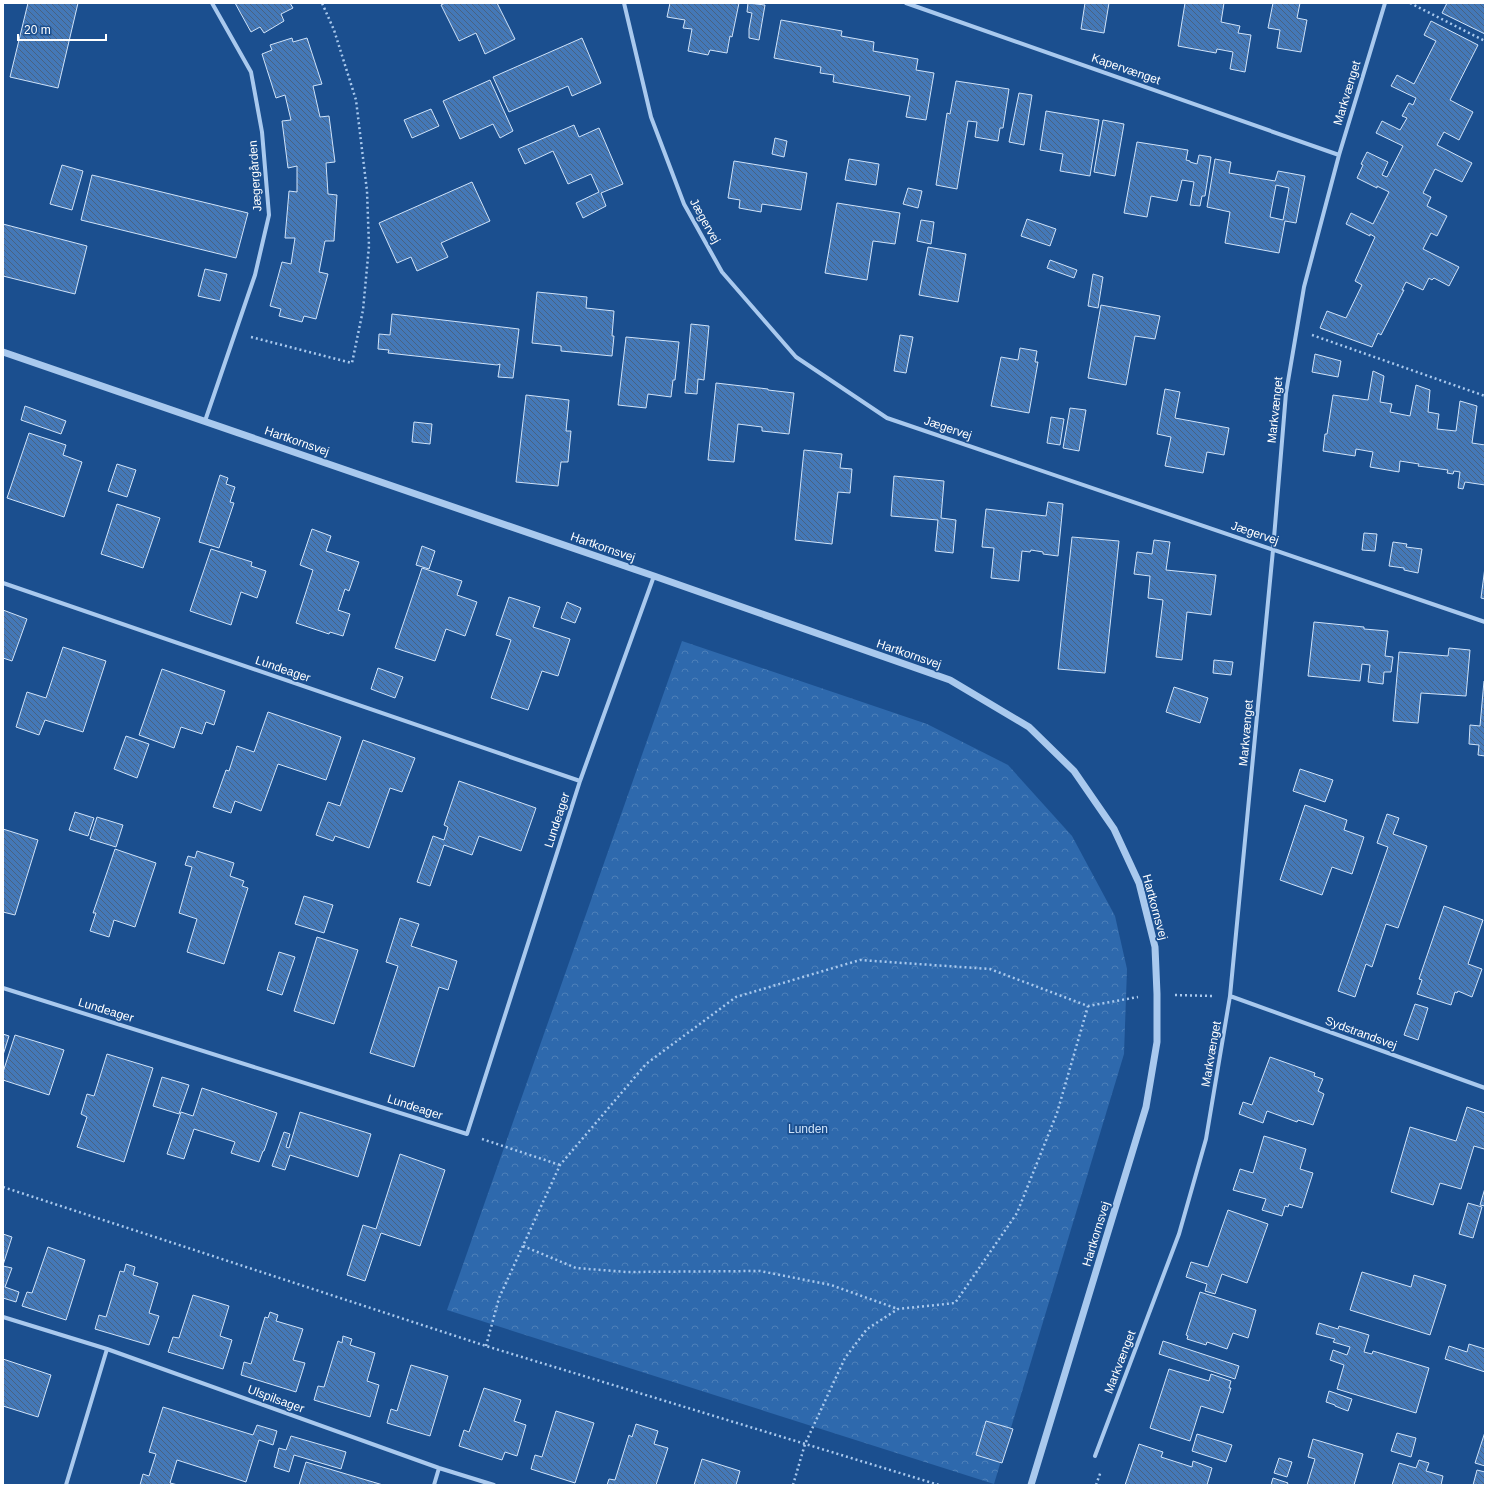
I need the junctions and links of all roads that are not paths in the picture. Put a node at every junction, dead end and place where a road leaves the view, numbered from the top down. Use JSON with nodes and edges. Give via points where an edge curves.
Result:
{"nodes":[{"id":1,"x":212,"y":3,"type":"edge"},
{"id":2,"x":624,"y":3,"type":"edge"},
{"id":3,"x":906,"y":3,"type":"edge"},
{"id":4,"x":1385,"y":3,"type":"edge"},
{"id":5,"x":1339,"y":155,"type":"junction"},
{"id":6,"x":3,"y":352,"type":"edge"},
{"id":7,"x":205,"y":421,"type":"junction"},
{"id":8,"x":1273,"y":550,"type":"junction"},
{"id":9,"x":654,"y":576,"type":"junction"},
{"id":10,"x":3,"y":583,"type":"edge"},
{"id":11,"x":1485,"y":622,"type":"edge"},
{"id":12,"x":580,"y":781,"type":"junction"},
{"id":13,"x":3,"y":988,"type":"edge"},
{"id":14,"x":1230,"y":996,"type":"junction"},
{"id":15,"x":1485,"y":1088,"type":"edge"},
{"id":16,"x":3,"y":1317,"type":"edge"},
{"id":17,"x":107,"y":1349,"type":"junction"},
{"id":18,"x":1095,"y":1456,"type":"dead end"},
{"id":19,"x":439,"y":1468,"type":"junction"},
{"id":20,"x":66,"y":1485,"type":"edge"},
{"id":21,"x":434,"y":1485,"type":"edge"},
{"id":22,"x":494,"y":1485,"type":"edge"},
{"id":23,"x":1031,"y":1485,"type":"edge"}],
"edges":[{"from":1,"to":7,"type":"street","name":"Jægergården","via":[[251,72],[262,132],[269,215],[255,275]]},
{"from":2,"to":8,"type":"street","name":"Jægervej","via":[[651,117],[684,204],[722,272],[796,357],[887,418]]},
{"from":3,"to":5,"type":"street","name":"Kapervænget"},
{"from":4,"to":5,"type":"street","name":"Markvænget"},
{"from":5,"to":8,"type":"street","name":"Markvænget","via":[[1304,287],[1286,393]]},
{"from":6,"to":7,"type":"street","name":"Hartkornsvej"},
{"from":7,"to":9,"type":"street","name":"Hartkornsvej"},
{"from":8,"to":11,"type":"street","name":"Jægervej"},
{"from":8,"to":14,"type":"street","name":"Markvænget"},
{"from":9,"to":12,"type":"street","name":"Lundeager"},
{"from":9,"to":23,"type":"street","name":"Hartkornsvej","via":[[950,680],[1030,727],[1074,771],[1114,829],[1139,883],[1155,947],[1157,994],[1157,1042],[1146,1107]]},
{"from":10,"to":12,"type":"street","name":"Lundeager"},
{"from":12,"to":13,"type":"street","name":"Lundeager","via":[[467,1134]]},
{"from":14,"to":15,"type":"street","name":"Sydstrandsvej"},
{"from":14,"to":18,"type":"street","name":"Markvænget","via":[[1206,1139],[1179,1234]]},
{"from":16,"to":17,"type":"street","name":"Ulspilsager"},
{"from":17,"to":19,"type":"street","name":"Ulspilsager"},
{"from":17,"to":20,"type":"street"},
{"from":19,"to":21,"type":"street"},
{"from":19,"to":22,"type":"street","name":"Ulspilsager"}]}
